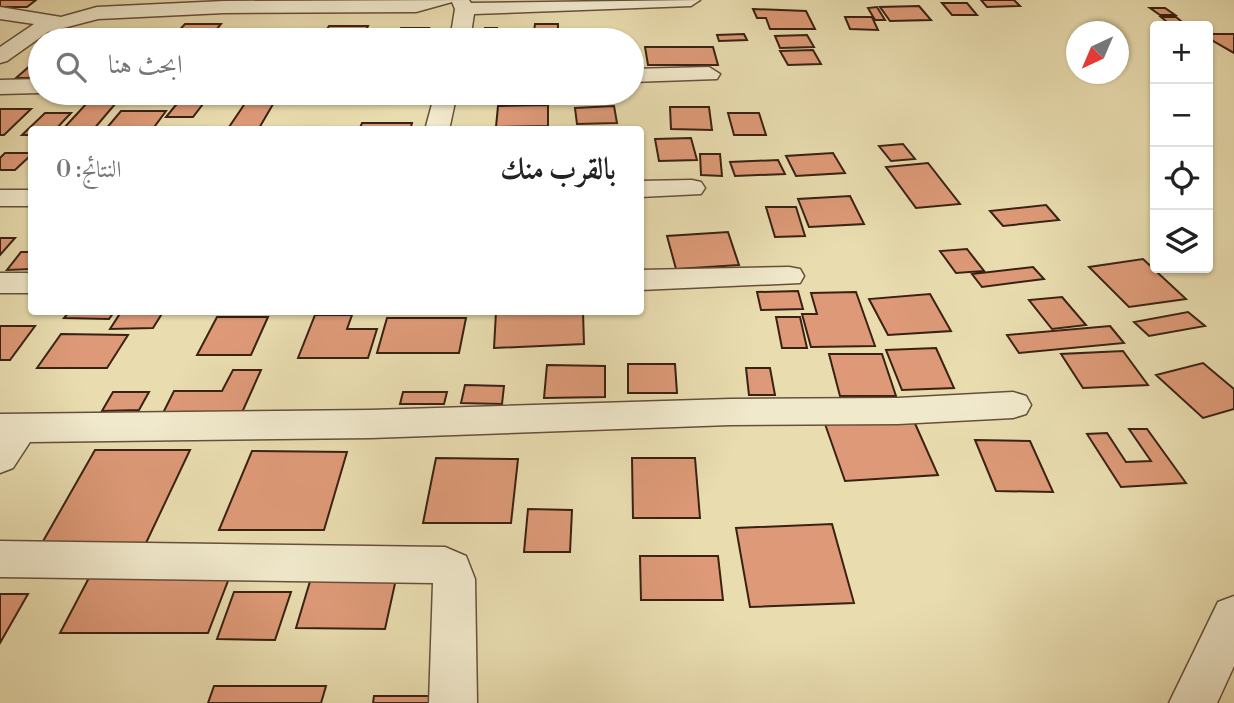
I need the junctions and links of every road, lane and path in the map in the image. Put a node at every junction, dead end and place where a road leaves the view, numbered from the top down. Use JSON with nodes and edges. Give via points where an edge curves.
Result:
{"nodes":[{"id":1,"x":444,"y":0,"type":"edge"},
{"id":2,"x":691,"y":0,"type":"edge"},
{"id":3,"x":283,"y":4,"type":"edge"},
{"id":4,"x":462,"y":4,"type":"edge"},
{"id":5,"x":0,"y":13,"type":"edge"},
{"id":6,"x":59,"y":22,"type":"junction"},
{"id":7,"x":45,"y":28,"type":"edge"},
{"id":8,"x":461,"y":28,"type":"edge"},
{"id":9,"x":28,"y":36,"type":"edge"},
{"id":10,"x":0,"y":57,"type":"edge"},
{"id":11,"x":709,"y":74,"type":"dead end"},
{"id":12,"x":644,"y":76,"type":"edge"},
{"id":13,"x":28,"y":86,"type":"edge"},
{"id":14,"x":0,"y":87,"type":"edge"},
{"id":15,"x":443,"y":105,"type":"edge"},
{"id":16,"x":438,"y":126,"type":"edge"},
{"id":17,"x":692,"y":188,"type":"dead end"},
{"id":18,"x":644,"y":189,"type":"edge"},
{"id":19,"x":0,"y":198,"type":"edge"},
{"id":20,"x":28,"y":198,"type":"edge"},
{"id":21,"x":789,"y":276,"type":"dead end"},
{"id":22,"x":644,"y":280,"type":"edge"},
{"id":23,"x":0,"y":283,"type":"edge"},
{"id":24,"x":28,"y":283,"type":"edge"},
{"id":25,"x":1013,"y":405,"type":"dead end"},
{"id":26,"x":10,"y":428,"type":"edge"},
{"id":27,"x":0,"y":458,"type":"edge"},
{"id":28,"x":0,"y":559,"type":"edge"},
{"id":29,"x":1234,"y":616,"type":"edge"},
{"id":30,"x":453,"y":703,"type":"edge"},
{"id":31,"x":1193,"y":703,"type":"edge"}],
"edges":[{"from":1,"to":3,"type":"street","via":[[416,6]]},
{"from":2,"to":4,"type":"street"},
{"from":3,"to":6,"type":"street","via":[[143,9]]},
{"from":4,"to":8,"type":"street"},
{"from":5,"to":6,"type":"street"},
{"from":6,"to":7,"type":"street"},
{"from":9,"to":10,"type":"street"},
{"from":11,"to":12,"type":"street"},
{"from":13,"to":14,"type":"street"},
{"from":15,"to":16,"type":"street"},
{"from":17,"to":18,"type":"street"},
{"from":19,"to":20,"type":"street"},
{"from":21,"to":22,"type":"street"},
{"from":23,"to":24,"type":"street"},
{"from":25,"to":26,"type":"street","via":[[371,424]]},
{"from":26,"to":27,"type":"street"},
{"from":28,"to":30,"type":"street","via":[[445,565],[454,579]]},
{"from":29,"to":31,"type":"street"}]}
